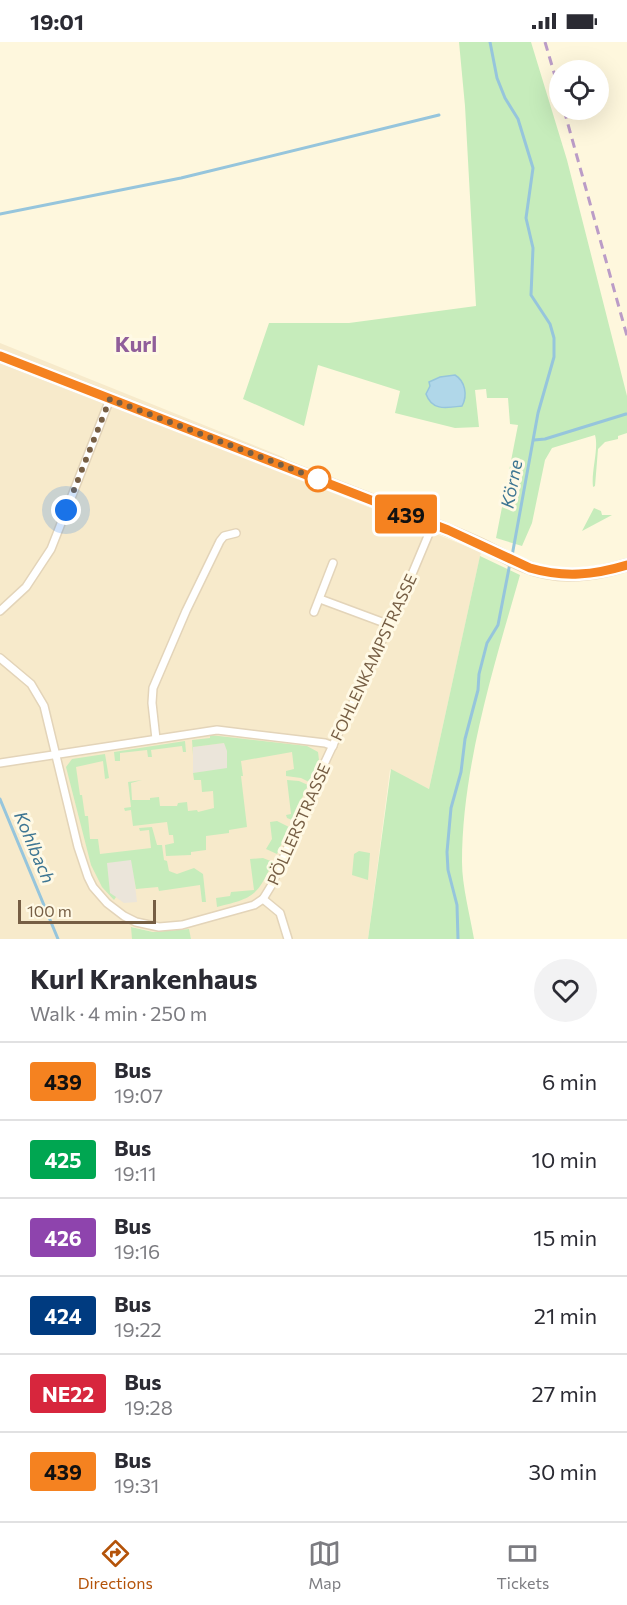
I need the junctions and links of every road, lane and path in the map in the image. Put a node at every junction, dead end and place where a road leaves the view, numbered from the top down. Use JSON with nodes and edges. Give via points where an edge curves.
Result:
{"nodes":[{"id":1,"x":0,"y":356,"type":"edge"},
{"id":2,"x":110,"y":399,"type":"junction"},
{"id":3,"x":433,"y":524,"type":"junction"},
{"id":4,"x":236,"y":533,"type":"dead end"},
{"id":5,"x":333,"y":563,"type":"dead end"},
{"id":6,"x":627,"y":565,"type":"edge"},
{"id":7,"x":320,"y":599,"type":"junction"},
{"id":8,"x":0,"y":611,"type":"edge"},
{"id":9,"x":314,"y":612,"type":"dead end"},
{"id":10,"x":390,"y":625,"type":"junction"},
{"id":11,"x":0,"y":658,"type":"edge"},
{"id":12,"x":156,"y":739,"type":"junction"},
{"id":13,"x":333,"y":746,"type":"junction"},
{"id":14,"x":56,"y":754,"type":"junction"},
{"id":15,"x":0,"y":763,"type":"edge"},
{"id":16,"x":263,"y":899,"type":"junction"},
{"id":17,"x":288,"y":939,"type":"edge"}],
"edges":[{"from":1,"to":2,"type":"main road"},
{"from":2,"to":3,"type":"main road"},
{"from":2,"to":8,"type":"street","via":[[51,549],[26,587]]},
{"from":3,"to":6,"type":"main road","via":[[542,572],[572,575]]},
{"from":3,"to":10,"type":"street","name":"FOHLENKAMPSTRASSE"},
{"from":4,"to":12,"type":"street","via":[[220,541],[153,688]]},
{"from":5,"to":7,"type":"street"},
{"from":7,"to":9,"type":"street"},
{"from":7,"to":10,"type":"street"},
{"from":10,"to":13,"type":"street","name":"FOHLENKAMPSTRASSE"},
{"from":11,"to":14,"type":"street","name":"PÖLLERSTRASSE","via":[[37,692]]},
{"from":12,"to":13,"type":"street","name":"FOHLENKAMPSTRASSE","via":[[217,730]]},
{"from":12,"to":14,"type":"street","name":"FOHLENKAMPSTRASSE"},
{"from":13,"to":16,"type":"street","name":"PÖLLERSTRASSE"},
{"from":14,"to":15,"type":"street","name":"FOHLENKAMPSTRASSE"},
{"from":14,"to":16,"type":"street","name":"PÖLLERSTRASSE","via":[[88,877],[107,903],[124,916],[159,927],[182,925]]},
{"from":16,"to":17,"type":"street","via":[[280,913]]}]}
